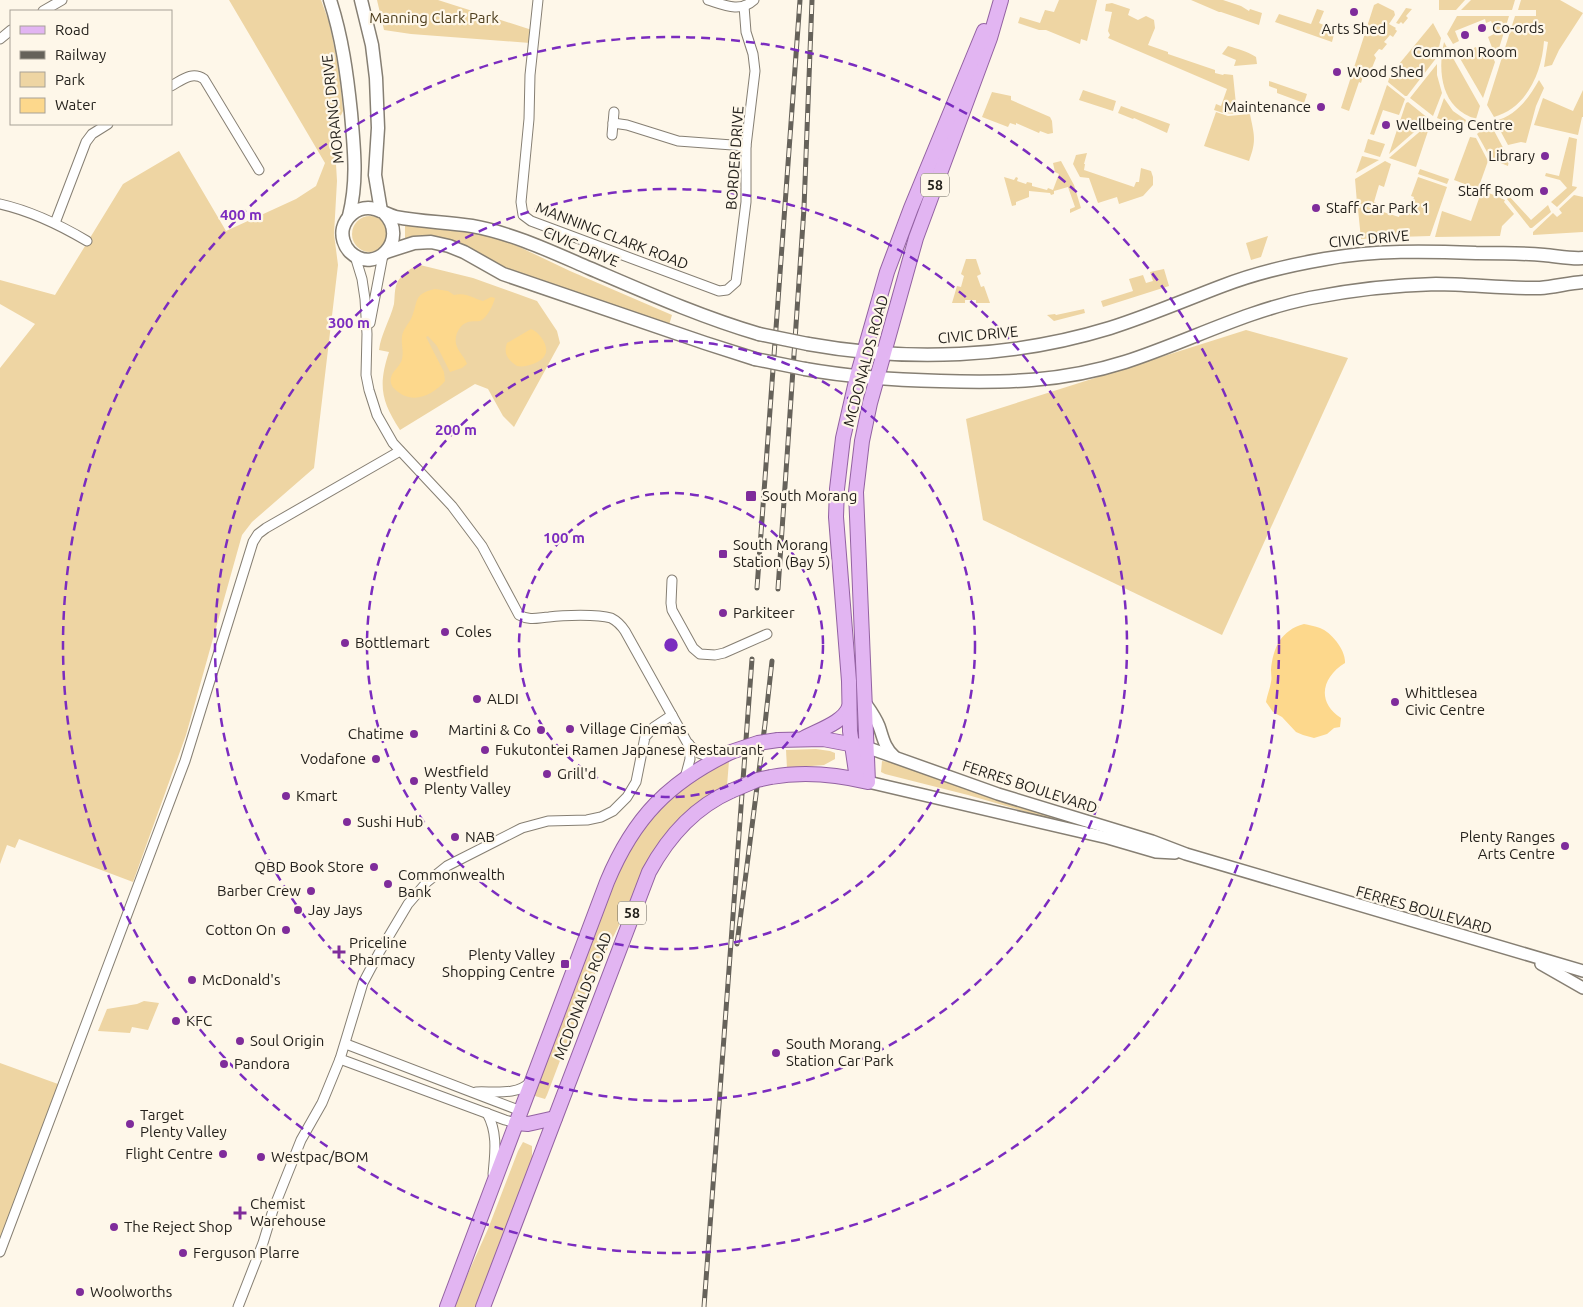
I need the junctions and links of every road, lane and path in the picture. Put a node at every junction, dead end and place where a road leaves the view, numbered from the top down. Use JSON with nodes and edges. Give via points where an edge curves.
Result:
{"nodes":[{"id":1,"x":62,"y":0,"type":"edge"},
{"id":2,"x":330,"y":0,"type":"edge"},
{"id":3,"x":361,"y":0,"type":"edge"},
{"id":4,"x":538,"y":0,"type":"edge"},
{"id":5,"x":708,"y":0,"type":"edge"},
{"id":6,"x":754,"y":0,"type":"edge"},
{"id":7,"x":1000,"y":0,"type":"edge"},
{"id":8,"x":744,"y":6,"type":"junction"},
{"id":9,"x":45,"y":10,"type":"edge"},
{"id":10,"x":10,"y":31,"type":"edge"},
{"id":11,"x":0,"y":39,"type":"edge"},
{"id":12,"x":172,"y":85,"type":"edge"},
{"id":13,"x":614,"y":112,"type":"dead end"},
{"id":14,"x":613,"y":123,"type":"junction"},
{"id":15,"x":106,"y":125,"type":"edge"},
{"id":16,"x":612,"y":135,"type":"dead end"},
{"id":17,"x":746,"y":146,"type":"junction"},
{"id":18,"x":259,"y":170,"type":"dead end"},
{"id":19,"x":0,"y":204,"type":"edge"},
{"id":20,"x":382,"y":212,"type":"junction"},
{"id":21,"x":349,"y":216,"type":"junction"},
{"id":22,"x":55,"y":223,"type":"junction"},
{"id":23,"x":87,"y":241,"type":"dead end"},
{"id":24,"x":385,"y":253,"type":"junction"},
{"id":25,"x":355,"y":256,"type":"junction"},
{"id":26,"x":1583,"y":258,"type":"edge"},
{"id":27,"x":1583,"y":282,"type":"edge"},
{"id":28,"x":727,"y":290,"type":"joint"},
{"id":29,"x":367,"y":334,"type":"junction"},
{"id":30,"x":864,"y":352,"type":"junction"},
{"id":31,"x":884,"y":354,"type":"junction"},
{"id":32,"x":857,"y":377,"type":"junction"},
{"id":33,"x":877,"y":378,"type":"junction"},
{"id":34,"x":400,"y":452,"type":"junction"},
{"id":35,"x":672,"y":580,"type":"dead end"},
{"id":36,"x":767,"y":634,"type":"dead end"},
{"id":37,"x":866,"y":704,"type":"junction"},
{"id":38,"x":849,"y":707,"type":"junction"},
{"id":39,"x":672,"y":715,"type":"junction"},
{"id":40,"x":802,"y":740,"type":"junction"},
{"id":41,"x":688,"y":744,"type":"junction"},
{"id":42,"x":851,"y":744,"type":"junction"},
{"id":43,"x":866,"y":747,"type":"junction"},
{"id":44,"x":895,"y":757,"type":"junction"},
{"id":45,"x":715,"y":759,"type":"junction"},
{"id":46,"x":685,"y":778,"type":"junction"},
{"id":47,"x":862,"y":781,"type":"junction"},
{"id":48,"x":1186,"y":854,"type":"junction"},
{"id":49,"x":1510,"y":950,"type":"junction"},
{"id":50,"x":1583,"y":971,"type":"edge"},
{"id":51,"x":1583,"y":988,"type":"edge"},
{"id":52,"x":346,"y":1044,"type":"junction"},
{"id":53,"x":340,"y":1059,"type":"junction"},
{"id":54,"x":533,"y":1079,"type":"junction"},
{"id":55,"x":470,"y":1092,"type":"junction"},
{"id":56,"x":487,"y":1113,"type":"junction"},
{"id":57,"x":519,"y":1117,"type":"junction"},
{"id":58,"x":555,"y":1118,"type":"junction"},
{"id":59,"x":490,"y":1192,"type":"junction"},
{"id":60,"x":0,"y":1252,"type":"edge"},
{"id":61,"x":238,"y":1307,"type":"edge"},
{"id":62,"x":447,"y":1307,"type":"edge"},
{"id":63,"x":483,"y":1307,"type":"edge"}],
"edges":[{"from":1,"to":9,"type":"street"},
{"from":2,"to":21,"type":"main road","name":"MORANG DRIVE","via":[[345,58],[354,150],[356,176]]},
{"from":3,"to":20,"type":"main road","via":[[376,78],[378,128],[375,175]]},
{"from":4,"to":28,"type":"street","name":"MANNING CLARK ROAD","via":[[521,202],[523,215],[531,221],[705,287]]},
{"from":5,"to":8,"type":"street","via":[[732,7]]},
{"from":6,"to":8,"type":"street"},
{"from":7,"to":30,"type":"main road","name":"MCDONALDS ROAD","number":"58","via":[[980,38],[900,236]]},
{"from":7,"to":31,"type":"main road","name":"MCDONALDS ROAD","number":"58","via":[[990,38],[916,238]]},
{"from":8,"to":17,"type":"street","name":"BORDER DRIVE","via":[[755,71]]},
{"from":10,"to":11,"type":"street"},
{"from":12,"to":18,"type":"street","via":[[188,76],[202,76]]},
{"from":13,"to":14,"type":"street"},
{"from":14,"to":16,"type":"street"},
{"from":14,"to":17,"type":"street","via":[[678,141]]},
{"from":15,"to":22,"type":"street","via":[[86,142]]},
{"from":17,"to":28,"type":"street","name":"BORDER DRIVE","via":[[746,202],[737,277]]},
{"from":19,"to":22,"type":"street"},
{"from":20,"to":21,"type":"main road","via":[[361,209]]},
{"from":20,"to":24,"type":"main road","via":[[389,218],[394,232]]},
{"from":20,"to":30,"type":"main road","name":"CIVIC DRIVE","bridge":true,"via":[[482,228],[554,253],[698,314],[759,334]]},
{"from":21,"to":25,"type":"main road","via":[[343,237]]},
{"from":22,"to":23,"type":"street"},
{"from":24,"to":25,"type":"main road","via":[[372,259]]},
{"from":24,"to":29,"type":"street"},
{"from":24,"to":32,"type":"main road","bridge":true,"via":[[414,243],[449,246],[502,274],[705,343],[755,359]]},
{"from":25,"to":29,"type":"street","via":[[364,288]]},
{"from":26,"to":31,"type":"main road","name":"CIVIC DRIVE","via":[[1406,251],[1327,258],[1254,275],[1111,328],[1047,343],[974,354]]},
{"from":27,"to":33,"type":"main road","via":[[1539,288],[1438,284],[1383,287],[1307,299],[1248,315],[1124,362],[1048,379],[1000,382]]},
{"from":29,"to":34,"type":"street","via":[[366,375],[373,405],[382,426]]},
{"from":30,"to":31,"type":"main road","name":"CIVIC DRIVE"},
{"from":30,"to":32,"type":"main road","name":"MCDONALDS ROAD","number":"58"},
{"from":31,"to":33,"type":"main road","name":"MCDONALDS ROAD","number":"58"},
{"from":32,"to":33,"type":"main road"},
{"from":32,"to":38,"type":"main road","name":"MCDONALDS ROAD","number":"58","via":[[843,438],[836,507]]},
{"from":33,"to":37,"type":"main road","name":"MCDONALDS ROAD","number":"58","via":[[862,442],[856,492]]},
{"from":34,"to":39,"type":"street","via":[[446,499],[482,546],[519,614],[534,620],[555,616],[600,616],[617,622]]},
{"from":34,"to":60,"type":"street","via":[[266,528],[253,542],[185,761]]},
{"from":35,"to":36,"type":"street","via":[[672,610],[695,651],[707,656],[715,655]]},
{"from":37,"to":43,"type":"main road","name":"MCDONALDS ROAD","number":"58"},
{"from":37,"to":44,"type":"street","via":[[874,714],[886,747]]},
{"from":38,"to":40,"type":"main road","name":"MCDONALDS ROAD","number":"58","via":[[840,720]]},
{"from":38,"to":42,"type":"main road","name":"MCDONALDS ROAD","number":"58"},
{"from":39,"to":41,"type":"street"},
{"from":39,"to":52,"type":"street","via":[[645,737],[636,782],[613,811],[587,820],[558,820],[522,828],[455,861],[422,887],[400,915],[367,974]]},
{"from":40,"to":42,"type":"main road","name":"MCDONALDS ROAD","number":"58","via":[[822,739]]},
{"from":40,"to":45,"type":"main road","name":"MCDONALDS ROAD","number":"58","bridge":true,"via":[[758,743]]},
{"from":41,"to":45,"type":"street"},
{"from":41,"to":46,"type":"street","via":[[690,758]]},
{"from":42,"to":43,"type":"main road","name":"MCDONALDS ROAD","number":"58"},
{"from":42,"to":47,"type":"main road","name":"MCDONALDS ROAD","number":"58"},
{"from":43,"to":44,"type":"street","name":"FERRES BOULEVARD"},
{"from":43,"to":47,"type":"main road","name":"MCDONALDS ROAD","number":"58"},
{"from":44,"to":48,"type":"street","name":"FERRES BOULEVARD","via":[[998,794]]},
{"from":45,"to":46,"type":"main road","name":"MCDONALDS ROAD","number":"58"},
{"from":46,"to":54,"type":"main road","name":"MCDONALDS ROAD","number":"58","via":[[654,805],[622,848]]},
{"from":47,"to":48,"type":"street","name":"FERRES BOULEVARD","via":[[1156,852]]},
{"from":47,"to":58,"type":"main road","name":"MCDONALDS ROAD","number":"58","bridge":true,"via":[[810,773],[757,780],[707,804],[668,841],[649,872]]},
{"from":48,"to":49,"type":"street","name":"FERRES BOULEVARD"},
{"from":49,"to":50,"type":"street","name":"FERRES BOULEVARD"},
{"from":49,"to":51,"type":"street","name":"FERRES BOULEVARD"},
{"from":52,"to":53,"type":"street"},
{"from":52,"to":55,"type":"street"},
{"from":53,"to":56,"type":"street"},
{"from":53,"to":61,"type":"street","via":[[322,1103],[301,1140]]},
{"from":54,"to":55,"type":"street","via":[[527,1086],[516,1090]]},
{"from":54,"to":57,"type":"main road","name":"MCDONALDS ROAD","number":"58"},
{"from":55,"to":57,"type":"street"},
{"from":56,"to":57,"type":"street"},
{"from":56,"to":59,"type":"street","via":[[495,1139]]},
{"from":57,"to":58,"type":"main road"},
{"from":57,"to":59,"type":"main road","name":"MCDONALDS ROAD","number":"58"},
{"from":58,"to":63,"type":"main road","name":"MCDONALDS ROAD","number":"58"},
{"from":59,"to":62,"type":"main road","name":"MCDONALDS ROAD","number":"58"}]}
